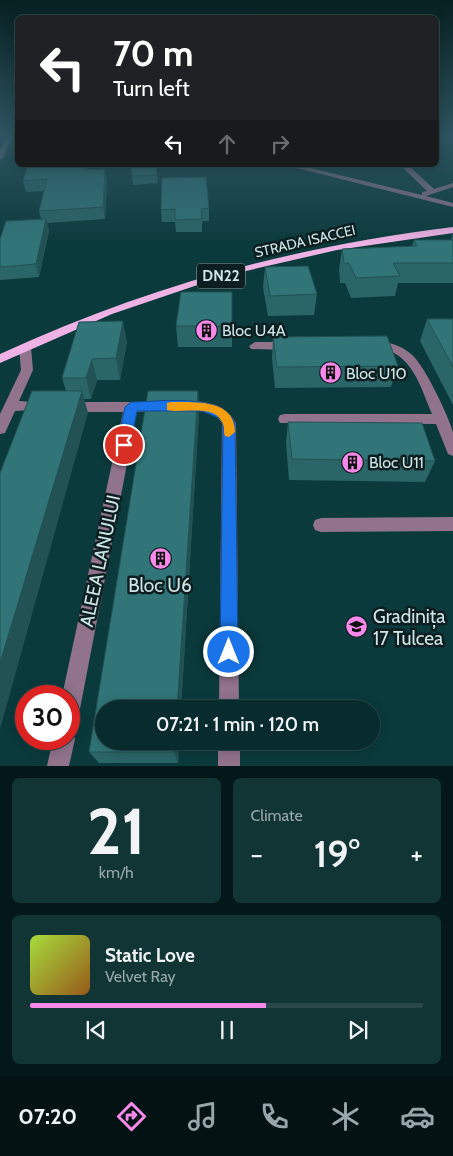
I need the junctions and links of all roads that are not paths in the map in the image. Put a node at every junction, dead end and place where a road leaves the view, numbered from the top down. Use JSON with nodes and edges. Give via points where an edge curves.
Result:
{"nodes":[{"id":1,"x":317,"y":172,"type":"edge"},
{"id":2,"x":411,"y":172,"type":"edge"},
{"id":3,"x":453,"y":185,"type":"edge"},
{"id":4,"x":432,"y":191,"type":"junction"},
{"id":5,"x":418,"y":196,"type":"junction"},
{"id":6,"x":453,"y":205,"type":"edge"},
{"id":7,"x":453,"y":230,"type":"edge"},
{"id":8,"x":358,"y":344,"type":"edge"},
{"id":9,"x":302,"y":345,"type":"edge"},
{"id":10,"x":255,"y":346,"type":"dead end"},
{"id":11,"x":25,"y":347,"type":"junction"},
{"id":12,"x":0,"y":359,"type":"edge"},
{"id":13,"x":10,"y":406,"type":"junction"},
{"id":14,"x":131,"y":407,"type":"junction"},
{"id":15,"x":285,"y":419,"type":"dead end"},
{"id":16,"x":439,"y":419,"type":"junction"},
{"id":17,"x":0,"y":429,"type":"edge"},
{"id":18,"x":453,"y":450,"type":"edge"},
{"id":19,"x":453,"y":524,"type":"edge"},
{"id":20,"x":321,"y":525,"type":"dead end"},
{"id":21,"x":75,"y":685,"type":"edge"},
{"id":22,"x":229,"y":700,"type":"edge"},
{"id":23,"x":62,"y":750,"type":"edge"},
{"id":24,"x":229,"y":750,"type":"edge"},
{"id":25,"x":58,"y":766,"type":"edge"},
{"id":26,"x":229,"y":766,"type":"edge"}],
"edges":[{"from":1,"to":5,"type":"street"},
{"from":2,"to":4,"type":"street"},
{"from":3,"to":4,"type":"street"},
{"from":4,"to":5,"type":"street"},
{"from":5,"to":6,"type":"street"},
{"from":7,"to":11,"type":"main road","name":"STRADA ISACCEI","number":"DN22","via":[[369,240],[233,272],[113,310]]},
{"from":8,"to":16,"type":"street","via":[[391,347],[409,358]]},
{"from":9,"to":10,"type":"street"},
{"from":11,"to":12,"type":"main road","name":"STRADA ISACCEI","number":"DN22"},
{"from":11,"to":13,"type":"street","via":[[27,370]]},
{"from":13,"to":14,"type":"street"},
{"from":13,"to":17,"type":"street"},
{"from":14,"to":21,"type":"street","name":"ALEEA LANULUI"},
{"from":14,"to":22,"type":"street","via":[[202,406],[221,412],[229,423]]},
{"from":15,"to":16,"type":"street"},
{"from":16,"to":18,"type":"street"},
{"from":19,"to":20,"type":"street"},
{"from":23,"to":25,"type":"street"},
{"from":24,"to":26,"type":"street"}]}
